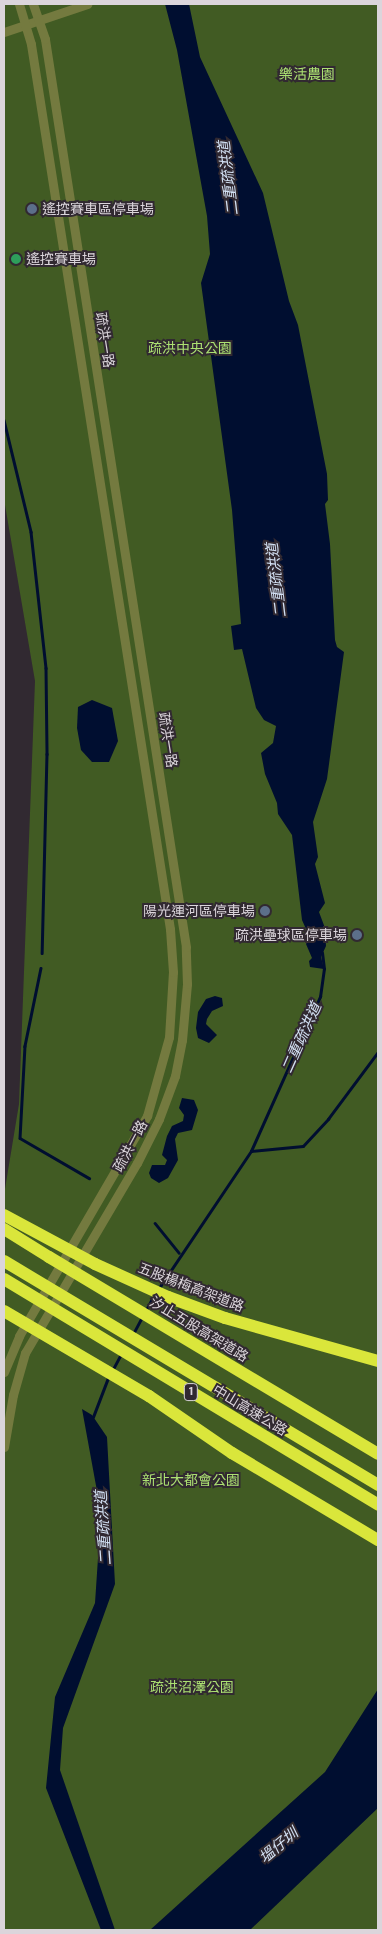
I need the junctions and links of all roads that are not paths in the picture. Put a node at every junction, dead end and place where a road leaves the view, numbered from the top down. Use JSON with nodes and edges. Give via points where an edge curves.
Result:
{"nodes":[{"id":1,"x":19,"y":4,"type":"edge"},
{"id":2,"x":33,"y":4,"type":"edge"},
{"id":3,"x":87,"y":4,"type":"edge"},
{"id":4,"x":39,"y":21,"type":"junction"},
{"id":5,"x":27,"y":25,"type":"junction"},
{"id":6,"x":4,"y":32,"type":"edge"},
{"id":7,"x":4,"y":1216,"type":"edge"},
{"id":8,"x":4,"y":1229,"type":"edge"},
{"id":9,"x":4,"y":1261,"type":"edge"},
{"id":10,"x":4,"y":1279,"type":"edge"},
{"id":11,"x":4,"y":1311,"type":"edge"},
{"id":12,"x":378,"y":1361,"type":"edge"},
{"id":13,"x":4,"y":1372,"type":"edge"},
{"id":14,"x":149,"y":1396,"type":"junction"},
{"id":15,"x":4,"y":1447,"type":"edge"},
{"id":16,"x":378,"y":1454,"type":"edge"},
{"id":17,"x":378,"y":1485,"type":"edge"},
{"id":18,"x":378,"y":1505,"type":"edge"},
{"id":19,"x":378,"y":1530,"type":"edge"},
{"id":20,"x":378,"y":1540,"type":"edge"}],
"edges":[{"from":1,"to":5,"type":"street","name":"疏洪一路"},
{"from":2,"to":4,"type":"street","name":"疏洪一路"},
{"from":3,"to":4,"type":"street"},
{"from":4,"to":5,"type":"street"},
{"from":4,"to":15,"type":"street","name":"疏洪一路","via":[[45,39],[180,906],[187,984],[180,1049],[159,1119],[137,1163],[25,1352]]},
{"from":5,"to":6,"type":"street"},
{"from":5,"to":13,"type":"street","name":"疏洪一路","via":[[169,922],[174,972],[169,1037],[147,1116],[19,1336]]},
{"from":7,"to":12,"type":"highway","name":"五股楊梅高架道路","bridge":true,"via":[[95,1264],[168,1297],[225,1318]]},
{"from":8,"to":16,"type":"highway","name":"汐止五股高架道路","bridge":true},
{"from":9,"to":17,"type":"highway","name":"中山高速公路","number":"1","bridge":true},
{"from":10,"to":18,"type":"highway","name":"中山高速公路","number":"1","bridge":true},
{"from":11,"to":14,"type":"highway","number":"1","bridge":true},
{"from":14,"to":19,"type":"highway","number":"1"},
{"from":14,"to":20,"type":"highway","number":"1","via":[[232,1453]]}]}
